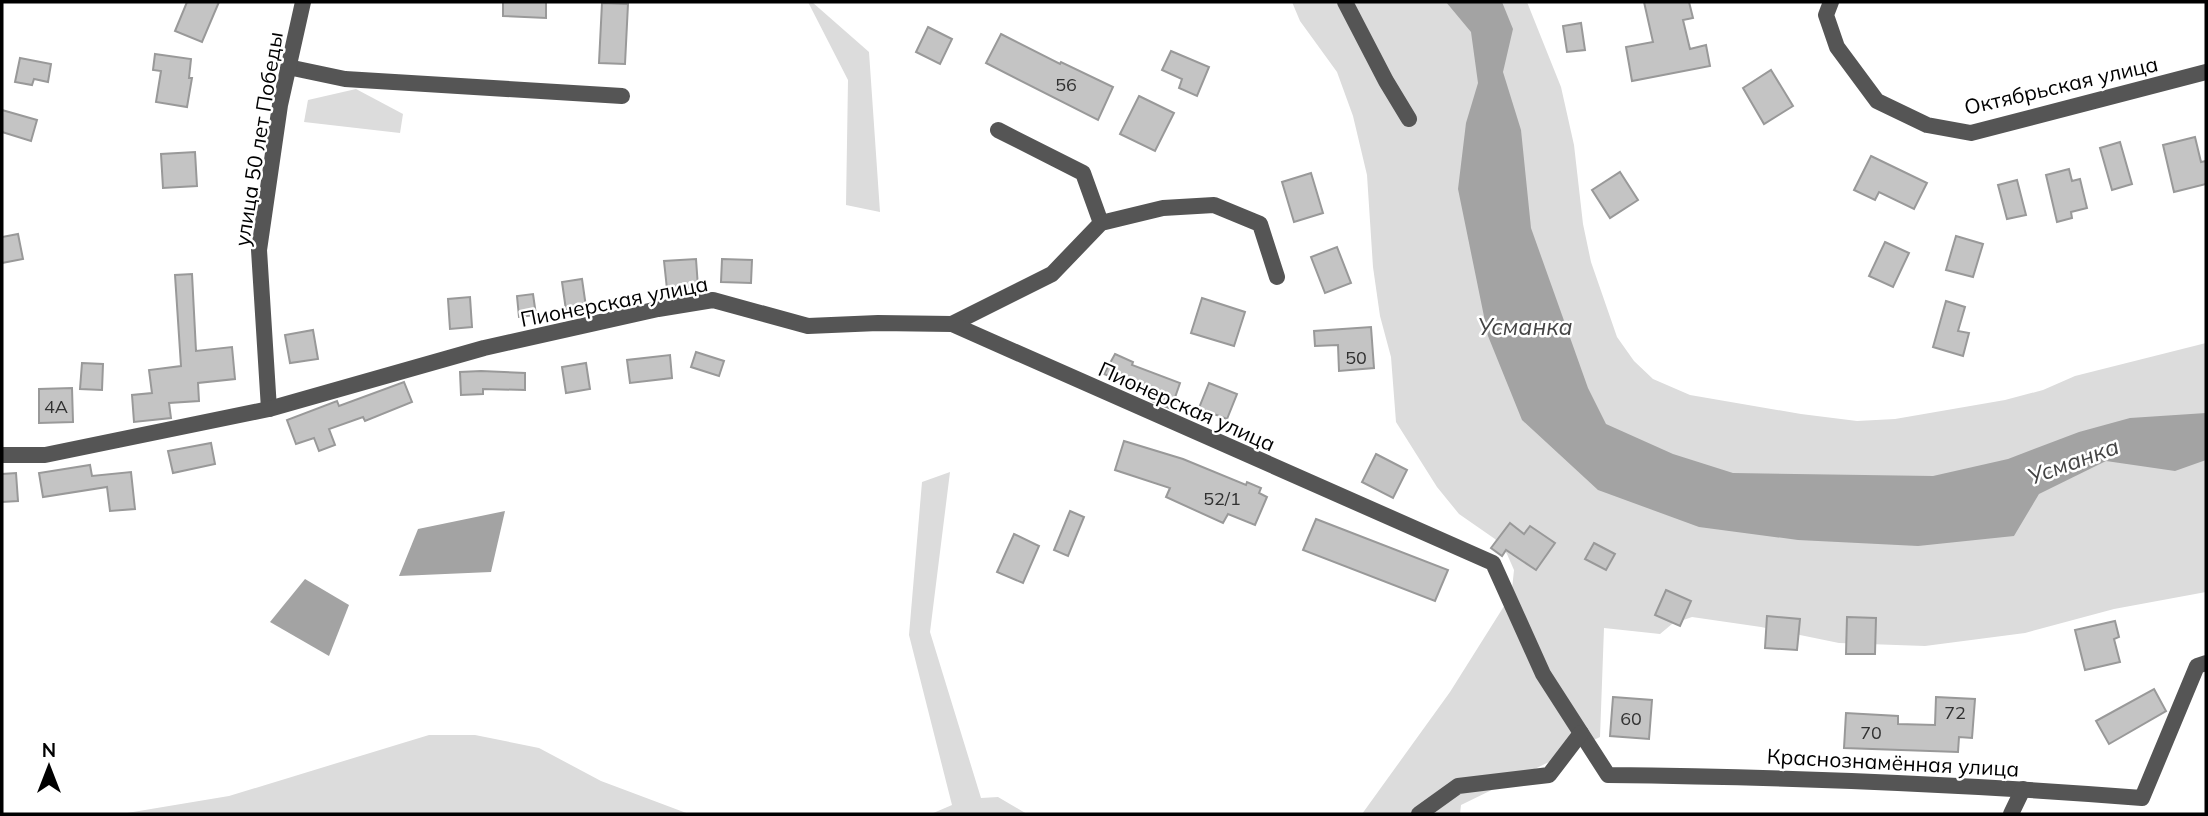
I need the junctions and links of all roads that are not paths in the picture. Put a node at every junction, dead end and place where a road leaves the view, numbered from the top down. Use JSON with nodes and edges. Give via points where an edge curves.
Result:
{"nodes":[{"id":1,"x":303,"y":2,"type":"edge"},
{"id":2,"x":1345,"y":2,"type":"edge"},
{"id":3,"x":1830,"y":2,"type":"edge"},
{"id":4,"x":288,"y":67,"type":"junction"},
{"id":5,"x":2206,"y":72,"type":"edge"},
{"id":6,"x":622,"y":96,"type":"dead end"},
{"id":7,"x":1409,"y":119,"type":"dead end"},
{"id":8,"x":998,"y":130,"type":"dead end"},
{"id":9,"x":1101,"y":223,"type":"junction"},
{"id":10,"x":1277,"y":277,"type":"dead end"},
{"id":11,"x":952,"y":324,"type":"junction"},
{"id":12,"x":269,"y":409,"type":"junction"},
{"id":13,"x":2,"y":455,"type":"edge"},
{"id":14,"x":2206,"y":663,"type":"edge"},
{"id":15,"x":1543,"y":674,"type":"joint"},
{"id":16,"x":1581,"y":733,"type":"junction"},
{"id":17,"x":2023,"y":789,"type":"junction"},
{"id":18,"x":1419,"y":814,"type":"edge"},
{"id":19,"x":2011,"y":814,"type":"edge"}],
"edges":[{"from":1,"to":4,"type":"street","name":"улица 50 лет Победы"},
{"from":2,"to":7,"type":"street"},
{"from":3,"to":5,"type":"street","name":"Октябрьская улица","via":[[1826,15],[1837,47],[1877,101],[1927,125],[1971,133]]},
{"from":4,"to":6,"type":"street","via":[[345,79]]},
{"from":4,"to":12,"type":"street","name":"улица 50 лет Победы","via":[[259,250]]},
{"from":8,"to":9,"type":"street","via":[[1083,173]]},
{"from":9,"to":10,"type":"street","via":[[1163,208],[1214,205],[1261,224]]},
{"from":9,"to":11,"type":"street","via":[[1052,274]]},
{"from":11,"to":12,"type":"street","name":"Пионерская улица","via":[[808,326],[713,300],[484,348]]},
{"from":11,"to":15,"type":"street","name":"Пионерская улица","via":[[1493,564]]},
{"from":12,"to":13,"type":"street","name":"Пионерская улица","via":[[44,455]]},
{"from":14,"to":17,"type":"street","name":"Краснознамённая улица","via":[[2197,666],[2142,798]]},
{"from":15,"to":16,"type":"street","name":"Краснознамённая улица"},
{"from":16,"to":17,"type":"street","name":"Краснознамённая улица","via":[[1608,775],[1778,777]]},
{"from":16,"to":18,"type":"street","via":[[1549,775],[1458,786]]},
{"from":17,"to":19,"type":"street"}]}
